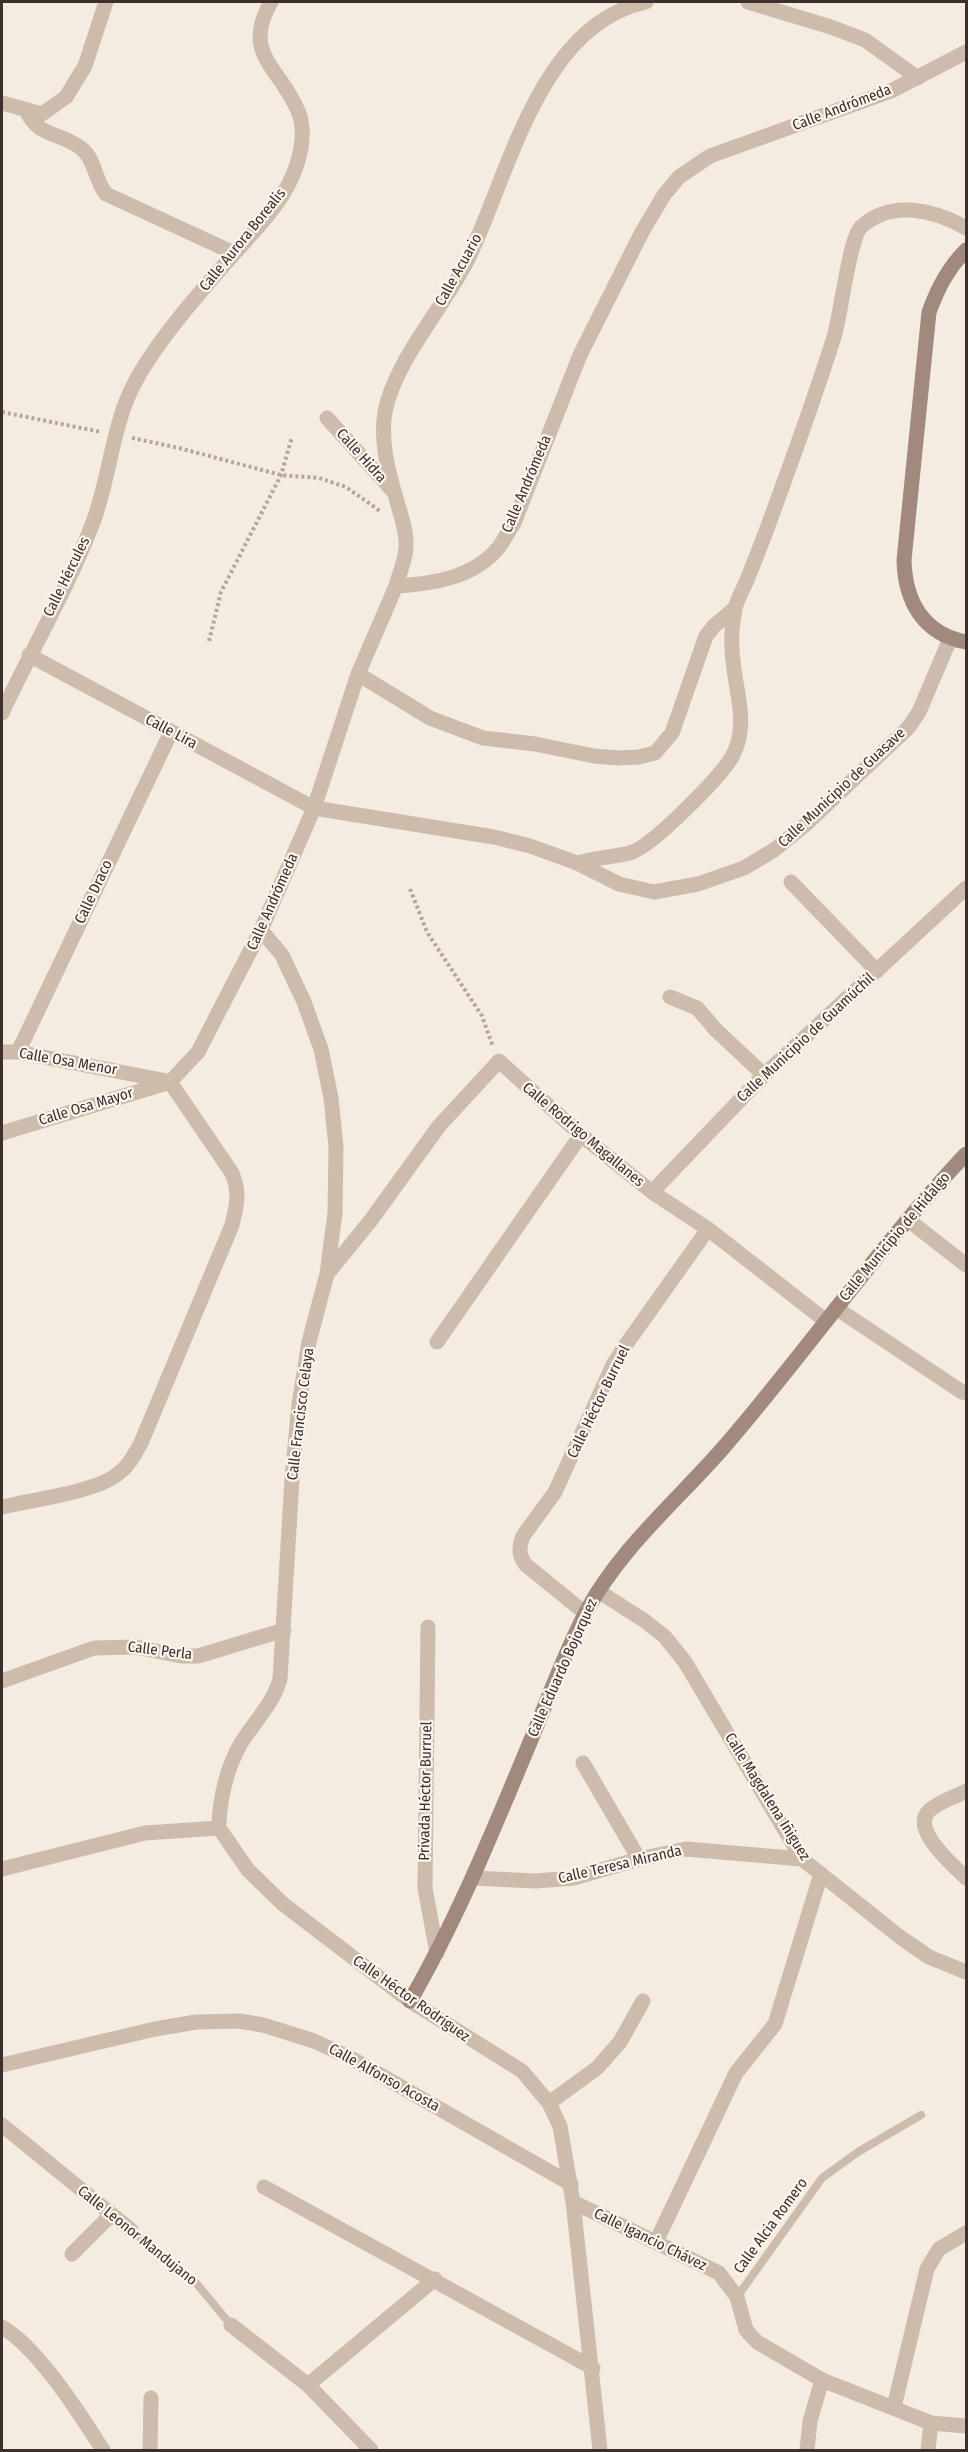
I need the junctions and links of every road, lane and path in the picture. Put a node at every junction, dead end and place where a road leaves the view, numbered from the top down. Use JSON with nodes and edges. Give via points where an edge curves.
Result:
{"nodes":[{"id":1,"x":106,"y":2,"type":"edge"},
{"id":2,"x":271,"y":2,"type":"edge"},
{"id":3,"x":646,"y":2,"type":"edge"},
{"id":4,"x":748,"y":2,"type":"edge"},
{"id":5,"x":966,"y":52,"type":"edge"},
{"id":6,"x":918,"y":78,"type":"junction"},
{"id":7,"x":2,"y":103,"type":"edge"},
{"id":8,"x":26,"y":110,"type":"junction"},
{"id":9,"x":966,"y":228,"type":"edge"},
{"id":10,"x":966,"y":250,"type":"edge"},
{"id":11,"x":234,"y":253,"type":"junction"},
{"id":12,"x":2,"y":412,"type":"edge"},
{"id":13,"x":327,"y":418,"type":"dead end"},
{"id":14,"x":117,"y":435,"type":"junction"},
{"id":15,"x":292,"y":437,"type":"dead end"},
{"id":16,"x":281,"y":475,"type":"junction"},
{"id":17,"x":395,"y":494,"type":"junction"},
{"id":18,"x":383,"y":516,"type":"dead end"},
{"id":19,"x":396,"y":586,"type":"junction"},
{"id":20,"x":735,"y":608,"type":"junction"},
{"id":21,"x":950,"y":639,"type":"junction"},
{"id":22,"x":209,"y":641,"type":"dead end"},
{"id":23,"x":966,"y":642,"type":"edge"},
{"id":24,"x":29,"y":655,"type":"junction"},
{"id":25,"x":358,"y":674,"type":"junction"},
{"id":26,"x":2,"y":713,"type":"edge"},
{"id":27,"x":171,"y":732,"type":"junction"},
{"id":28,"x":314,"y":808,"type":"junction"},
{"id":29,"x":577,"y":863,"type":"junction"},
{"id":30,"x":792,"y":882,"type":"dead end"},
{"id":31,"x":966,"y":888,"type":"edge"},
{"id":32,"x":410,"y":889,"type":"dead end"},
{"id":33,"x":261,"y":930,"type":"junction"},
{"id":34,"x":877,"y":971,"type":"junction"},
{"id":35,"x":670,"y":997,"type":"dead end"},
{"id":36,"x":2,"y":1052,"type":"edge"},
{"id":37,"x":18,"y":1052,"type":"junction"},
{"id":38,"x":499,"y":1061,"type":"junction"},
{"id":39,"x":764,"y":1075,"type":"junction"},
{"id":40,"x":170,"y":1082,"type":"junction"},
{"id":41,"x":2,"y":1133,"type":"edge"},
{"id":42,"x":581,"y":1135,"type":"junction"},
{"id":43,"x":966,"y":1154,"type":"edge"},
{"id":44,"x":652,"y":1192,"type":"junction"},
{"id":45,"x":907,"y":1219,"type":"junction"},
{"id":46,"x":708,"y":1229,"type":"junction"},
{"id":47,"x":966,"y":1265,"type":"edge"},
{"id":48,"x":327,"y":1274,"type":"junction"},
{"id":49,"x":836,"y":1308,"type":"junction"},
{"id":50,"x":826,"y":1321,"type":"junction"},
{"id":51,"x":437,"y":1342,"type":"dead end"},
{"id":52,"x":966,"y":1393,"type":"edge"},
{"id":53,"x":2,"y":1507,"type":"edge"},
{"id":54,"x":598,"y":1591,"type":"junction"},
{"id":55,"x":585,"y":1613,"type":"junction"},
{"id":56,"x":428,"y":1627,"type":"dead end"},
{"id":57,"x":284,"y":1630,"type":"junction"},
{"id":58,"x":2,"y":1681,"type":"edge"},
{"id":59,"x":583,"y":1763,"type":"dead end"},
{"id":60,"x":966,"y":1791,"type":"edge"},
{"id":61,"x":219,"y":1828,"type":"junction"},
{"id":62,"x":639,"y":1859,"type":"junction"},
{"id":63,"x":802,"y":1859,"type":"junction"},
{"id":64,"x":2,"y":1869,"type":"edge"},
{"id":65,"x":821,"y":1874,"type":"junction"},
{"id":66,"x":473,"y":1878,"type":"junction"},
{"id":67,"x":966,"y":1878,"type":"edge"},
{"id":68,"x":437,"y":1953,"type":"junction"},
{"id":69,"x":966,"y":1972,"type":"edge"},
{"id":70,"x":410,"y":2001,"type":"junction"},
{"id":71,"x":643,"y":2001,"type":"dead end"},
{"id":72,"x":2,"y":2065,"type":"edge"},
{"id":73,"x":549,"y":2103,"type":"junction"},
{"id":74,"x":921,"y":2115,"type":"dead end"},
{"id":75,"x":2,"y":2125,"type":"edge"},
{"id":76,"x":570,"y":2184,"type":"junction"},
{"id":77,"x":264,"y":2187,"type":"dead end"},
{"id":78,"x":573,"y":2202,"type":"junction"},
{"id":79,"x":111,"y":2215,"type":"junction"},
{"id":80,"x":131,"y":2230,"type":"joint"},
{"id":81,"x":966,"y":2233,"type":"edge"},
{"id":82,"x":656,"y":2242,"type":"junction"},
{"id":83,"x":72,"y":2254,"type":"dead end"},
{"id":84,"x":435,"y":2279,"type":"junction"},
{"id":85,"x":737,"y":2297,"type":"junction"},
{"id":86,"x":231,"y":2325,"type":"joint"},
{"id":87,"x":2,"y":2327,"type":"edge"},
{"id":88,"x":592,"y":2367,"type":"junction"},
{"id":89,"x":822,"y":2380,"type":"junction"},
{"id":90,"x":308,"y":2385,"type":"junction"},
{"id":91,"x":151,"y":2398,"type":"dead end"},
{"id":92,"x":894,"y":2407,"type":"junction"},
{"id":93,"x":931,"y":2423,"type":"junction"},
{"id":94,"x":966,"y":2426,"type":"edge"},
{"id":95,"x":103,"y":2451,"type":"edge"},
{"id":96,"x":150,"y":2451,"type":"edge"},
{"id":97,"x":371,"y":2451,"type":"edge"},
{"id":98,"x":600,"y":2451,"type":"edge"},
{"id":99,"x":807,"y":2451,"type":"edge"},
{"id":100,"x":928,"y":2451,"type":"edge"}],
"edges":[{"from":1,"to":8,"type":"street","via":[[85,66],[66,97],[42,114]]},
{"from":2,"to":11,"type":"street","name":"Calle Aurora Borealis","via":[[262,16],[259,42],[298,111],[301,146],[284,192]]},
{"from":3,"to":17,"type":"street","name":"Calle Acuario","via":[[613,13],[592,28],[560,62],[528,115],[466,262],[393,388],[385,413],[385,447]]},
{"from":4,"to":6,"type":"street","via":[[857,37]]},
{"from":5,"to":6,"type":"street","name":"Calle Andrómeda"},
{"from":6,"to":19,"type":"street","name":"Calle Andrómeda","via":[[832,114],[710,156],[679,177],[642,232],[580,355],[514,523],[499,547],[482,563],[432,584]]},
{"from":7,"to":8,"type":"street"},
{"from":8,"to":11,"type":"street","via":[[38,128],[87,153],[106,194]]},
{"from":9,"to":20,"type":"street","via":[[935,214],[905,209],[877,217],[855,235],[827,359]]},
{"from":10,"to":21,"type":"street","via":[[939,287],[929,312],[904,560],[904,577],[919,612],[930,626]]},
{"from":11,"to":14,"type":"street","name":"Calle Aurora Borealis","via":[[147,363],[125,403]]},
{"from":12,"to":14,"type":"path"},
{"from":13,"to":17,"type":"street","name":"Calle Hidra"},
{"from":14,"to":16,"type":"path"},
{"from":14,"to":24,"type":"street","name":"Calle Hércules","via":[[92,525]]},
{"from":15,"to":16,"type":"path"},
{"from":16,"to":18,"type":"path","via":[[319,478],[346,488]]},
{"from":16,"to":22,"type":"path","via":[[220,592]]},
{"from":17,"to":19,"type":"street","name":"Calle Acuario","via":[[406,547]]},
{"from":19,"to":25,"type":"street","name":"Calle Andrómeda"},
{"from":20,"to":25,"type":"street","via":[[706,636],[672,733],[654,753],[639,757],[594,756],[483,738],[430,718]]},
{"from":20,"to":29,"type":"street","via":[[732,650],[742,720],[741,735],[731,758],[645,845],[631,853]]},
{"from":21,"to":23,"type":"street"},
{"from":21,"to":29,"type":"street","name":"Calle Municipio de Guasave","via":[[919,712],[908,728],[774,850],[744,868],[698,884],[654,892],[619,884]]},
{"from":24,"to":26,"type":"street","name":"Calle Hércules"},
{"from":24,"to":27,"type":"street","name":"Calle Lira"},
{"from":25,"to":28,"type":"street","name":"Calle Andrómeda"},
{"from":27,"to":28,"type":"street","name":"Calle Lira"},
{"from":27,"to":37,"type":"street","name":"Calle Draco"},
{"from":28,"to":29,"type":"street","name":"Calle Municipio de Guasave","via":[[494,837]]},
{"from":28,"to":33,"type":"street","name":"Calle Andrómeda"},
{"from":30,"to":34,"type":"street"},
{"from":31,"to":34,"type":"street","name":"Calle Municipio de Guamúchil"},
{"from":32,"to":38,"type":"path","via":[[427,932],[482,1016]]},
{"from":33,"to":40,"type":"street","name":"Calle Andrómeda","via":[[207,1039]]},
{"from":33,"to":48,"type":"street","name":"Calle Francisco Celaya","via":[[282,956],[304,1002],[321,1049],[331,1098],[336,1147],[335,1213]]},
{"from":34,"to":39,"type":"street","name":"Calle Municipio de Guamúchil"},
{"from":35,"to":39,"type":"street","via":[[697,1008]]},
{"from":36,"to":37,"type":"street","name":"Calle Osa Menor"},
{"from":37,"to":40,"type":"street","name":"Calle Osa Menor"},
{"from":38,"to":42,"type":"street","name":"Calle Rodrigo Magallanes"},
{"from":38,"to":48,"type":"street","via":[[439,1126]]},
{"from":39,"to":44,"type":"street","name":"Calle Municipio de Guamúchil"},
{"from":40,"to":41,"type":"street","name":"Calle Osa Mayor"},
{"from":40,"to":53,"type":"street","via":[[232,1173],[238,1188],[232,1225],[130,1463],[116,1476],[97,1485]]},
{"from":42,"to":44,"type":"street","name":"Calle Rodrigo Magallanes"},
{"from":42,"to":51,"type":"street"},
{"from":43,"to":45,"type":"street","name":"Calle Municipio de Hidalgo"},
{"from":44,"to":46,"type":"street","name":"Calle Rodrigo Magallanes"},
{"from":45,"to":47,"type":"street"},
{"from":45,"to":49,"type":"street","name":"Calle Municipio de Hidalgo"},
{"from":46,"to":50,"type":"street","name":"Calle Rodrigo Magallanes"},
{"from":46,"to":55,"type":"street","name":"Calle Héctor Burruel","via":[[625,1346],[555,1492],[523,1536],[519,1550],[526,1565]]},
{"from":48,"to":57,"type":"street","name":"Calle Francisco Celaya","via":[[303,1374],[292,1479]]},
{"from":49,"to":50,"type":"street","name":"Calle Municipio de Hidalgo"},
{"from":49,"to":52,"type":"street"},
{"from":50,"to":54,"type":"street","name":"Calle Eduardo Bojorquez","via":[[724,1447],[643,1534]]},
{"from":54,"to":55,"type":"street","name":"Calle Eduardo Bojorquez"},
{"from":54,"to":63,"type":"street","name":"Calle Magdalena Iñiguez","via":[[665,1637],[685,1662]]},
{"from":55,"to":66,"type":"street","name":"Calle Eduardo Bojorquez"},
{"from":56,"to":68,"type":"street","name":"Privada Héctor Burruel","via":[[425,1888]]},
{"from":57,"to":58,"type":"street","name":"Calle Perla","via":[[198,1656],[136,1647],[94,1648]]},
{"from":57,"to":61,"type":"street","name":"Calle Francisco Celaya","via":[[277,1690],[235,1757],[222,1797]]},
{"from":59,"to":62,"type":"street"},
{"from":60,"to":67,"type":"street","via":[[930,1809],[923,1825],[936,1846]]},
{"from":61,"to":64,"type":"street","via":[[145,1833]]},
{"from":61,"to":70,"type":"street","name":"Calle Héctor Rodríguez","via":[[248,1870],[283,1904]]},
{"from":62,"to":63,"type":"street","name":"Calle Teresa Miranda","via":[[686,1849]]},
{"from":62,"to":66,"type":"street","name":"Calle Teresa Miranda","via":[[574,1878]]},
{"from":63,"to":65,"type":"street","name":"Calle Magdalena Iñiguez"},
{"from":65,"to":69,"type":"street","name":"Calle Magdalena Iñiguez","via":[[929,1957]]},
{"from":65,"to":82,"type":"street","via":[[775,2024],[736,2073]]},
{"from":66,"to":68,"type":"street","name":"Calle Eduardo Bojorquez"},
{"from":68,"to":70,"type":"street","name":"Calle Eduardo Bojorquez"},
{"from":70,"to":73,"type":"street","name":"Calle Héctor Rodríguez","via":[[522,2070]]},
{"from":71,"to":73,"type":"street","via":[[620,2042],[597,2068]]},
{"from":72,"to":76,"type":"street","name":"Calle Alfonso Acosta","via":[[180,2024],[239,2021],[263,2025],[349,2056]]},
{"from":73,"to":76,"type":"street","name":"Calle Héctor Rodríguez","via":[[560,2127]]},
{"from":74,"to":85,"type":"lane","name":"Calle Alcia Romero","via":[[822,2178]]},
{"from":75,"to":79,"type":"street","name":"Calle Leonor Mandujano"},
{"from":76,"to":78,"type":"street"},
{"from":77,"to":84,"type":"street"},
{"from":78,"to":82,"type":"street","name":"Calle Igancio Chávez"},
{"from":78,"to":88,"type":"street"},
{"from":79,"to":80,"type":"street","name":"Calle Leonor Mandujano"},
{"from":79,"to":83,"type":"street"},
{"from":80,"to":86,"type":"lane","name":"Calle Leonor Mandujano","via":[[196,2283]]},
{"from":81,"to":92,"type":"street","via":[[939,2249],[927,2269]]},
{"from":82,"to":85,"type":"street","name":"Calle Igancio Chávez","via":[[719,2273]]},
{"from":84,"to":88,"type":"street"},
{"from":84,"to":90,"type":"street"},
{"from":85,"to":89,"type":"street","name":"Calle Igancio Chávez","via":[[746,2330],[757,2342]]},
{"from":86,"to":90,"type":"street","name":"Calle Leonor Mandujano"},
{"from":87,"to":95,"type":"street","via":[[38,2360]]},
{"from":88,"to":98,"type":"street"},
{"from":89,"to":92,"type":"street"},
{"from":89,"to":99,"type":"street","via":[[810,2421]]},
{"from":90,"to":97,"type":"street","name":"Calle Leonor Mandujano"},
{"from":91,"to":96,"type":"street"},
{"from":92,"to":93,"type":"street"},
{"from":93,"to":94,"type":"street"},
{"from":93,"to":100,"type":"street"}]}
